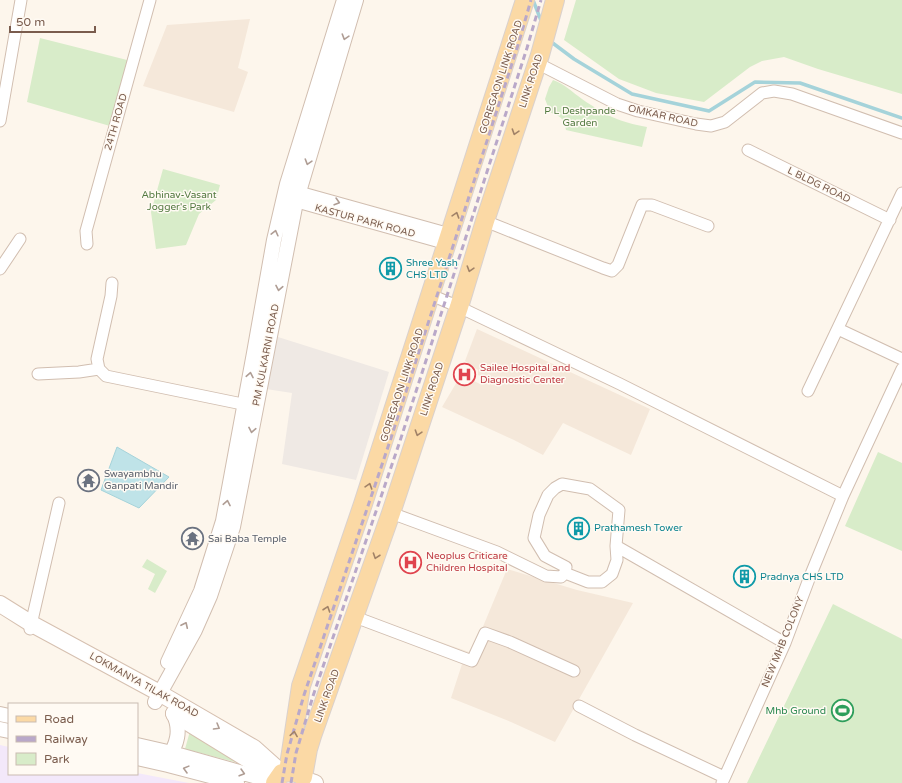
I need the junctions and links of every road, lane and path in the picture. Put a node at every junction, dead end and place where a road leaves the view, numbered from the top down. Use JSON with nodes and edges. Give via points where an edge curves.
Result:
{"nodes":[{"id":1,"x":21,"y":0,"type":"edge"},
{"id":2,"x":150,"y":0,"type":"edge"},
{"id":3,"x":344,"y":0,"type":"edge"},
{"id":4,"x":356,"y":0,"type":"edge"},
{"id":5,"x":525,"y":0,"type":"edge"},
{"id":6,"x":555,"y":0,"type":"edge"},
{"id":7,"x":539,"y":59,"type":"junction"},
{"id":8,"x":5,"y":68,"type":"edge"},
{"id":9,"x":0,"y":121,"type":"edge"},
{"id":10,"x":902,"y":133,"type":"edge"},
{"id":11,"x":748,"y":150,"type":"dead end"},
{"id":12,"x":902,"y":193,"type":"edge"},
{"id":13,"x":291,"y":195,"type":"junction"},
{"id":14,"x":890,"y":220,"type":"junction"},
{"id":15,"x":485,"y":221,"type":"junction"},
{"id":16,"x":708,"y":226,"type":"dead end"},
{"id":17,"x":20,"y":239,"type":"dead end"},
{"id":18,"x":449,"y":239,"type":"junction"},
{"id":19,"x":87,"y":244,"type":"dead end"},
{"id":20,"x":0,"y":269,"type":"edge"},
{"id":21,"x":112,"y":283,"type":"dead end"},
{"id":22,"x":431,"y":295,"type":"junction"},
{"id":23,"x":459,"y":307,"type":"junction"},
{"id":24,"x":838,"y":329,"type":"junction"},
{"id":25,"x":902,"y":359,"type":"edge"},
{"id":26,"x":99,"y":369,"type":"junction"},
{"id":27,"x":902,"y":369,"type":"edge"},
{"id":28,"x":38,"y":374,"type":"dead end"},
{"id":29,"x":808,"y":392,"type":"dead end"},
{"id":30,"x":250,"y":406,"type":"junction"},
{"id":31,"x":843,"y":496,"type":"junction"},
{"id":32,"x":59,"y":503,"type":"dead end"},
{"id":33,"x":391,"y":513,"type":"junction"},
{"id":34,"x":616,"y":546,"type":"junction"},
{"id":35,"x":565,"y":573,"type":"junction"},
{"id":36,"x":0,"y":604,"type":"edge"},
{"id":37,"x":0,"y":614,"type":"edge"},
{"id":38,"x":355,"y":617,"type":"junction"},
{"id":39,"x":31,"y":628,"type":"junction"},
{"id":40,"x":785,"y":644,"type":"junction"},
{"id":41,"x":574,"y":671,"type":"dead end"},
{"id":42,"x":155,"y":696,"type":"junction"},
{"id":43,"x":580,"y":706,"type":"dead end"},
{"id":44,"x":172,"y":713,"type":"junction"},
{"id":45,"x":138,"y":745,"type":"edge"},
{"id":46,"x":138,"y":758,"type":"edge"},
{"id":47,"x":168,"y":758,"type":"junction"},
{"id":48,"x":292,"y":779,"type":"edge"},
{"id":49,"x":723,"y":780,"type":"edge"},
{"id":50,"x":237,"y":783,"type":"edge"}],
"edges":[{"from":1,"to":8,"type":"street"},
{"from":2,"to":19,"type":"street","name":"24TH ROAD","via":[[86,231]]},
{"from":3,"to":13,"type":"street","name":"PM KULKARNI ROAD"},
{"from":4,"to":13,"type":"street","name":"PM KULKARNI ROAD","one_way":true},
{"from":18,"to":5,"type":"main road","name":"GOREGAON LINK ROAD","one_way":true},
{"from":6,"to":7,"type":"main road","name":"LINK ROAD"},
{"from":7,"to":10,"type":"street","name":"OMKAR ROAD","via":[[616,104],[696,124],[711,126],[725,122],[762,93],[774,91],[792,94]]},
{"from":7,"to":15,"type":"main road","name":"LINK ROAD","one_way":true},
{"from":8,"to":9,"type":"street"},
{"from":11,"to":14,"type":"street","name":"L BLDG ROAD"},
{"from":12,"to":14,"type":"street"},
{"from":13,"to":18,"type":"street","name":"KASTUR PARK ROAD"},
{"from":13,"to":30,"type":"street","name":"PM KULKARNI ROAD","via":[[274,240]]},
{"from":14,"to":24,"type":"street"},
{"from":15,"to":16,"type":"street","via":[[612,270],[618,264],[642,205],[652,204]]},
{"from":15,"to":23,"type":"main road","name":"LINK ROAD","one_way":true},
{"from":17,"to":20,"type":"street"},
{"from":18,"to":22,"type":"main road","name":"GOREGAON LINK ROAD"},
{"from":21,"to":26,"type":"street","via":[[98,351]]},
{"from":22,"to":23,"type":"street"},
{"from":48,"to":22,"type":"main road","name":"GOREGAON LINK ROAD","one_way":true,"via":[[301,686]]},
{"from":23,"to":31,"type":"street","via":[[620,384]]},
{"from":23,"to":33,"type":"main road","name":"LINK ROAD","one_way":true},
{"from":24,"to":25,"type":"street"},
{"from":24,"to":29,"type":"street"},
{"from":26,"to":28,"type":"street"},
{"from":26,"to":30,"type":"street","via":[[106,376]]},
{"from":27,"to":31,"type":"street","name":"NEW MHB COLONY"},
{"from":30,"to":42,"type":"street","name":"PM KULKARNI ROAD","via":[[223,521],[201,591]]},
{"from":31,"to":40,"type":"street","name":"NEW MHB COLONY"},
{"from":32,"to":39,"type":"street"},
{"from":33,"to":35,"type":"street","via":[[497,552],[546,576],[561,577]]},
{"from":33,"to":38,"type":"main road","name":"LINK ROAD","one_way":true},
{"from":34,"to":35,"type":"street","via":[[617,560],[612,574],[602,582],[588,582]]},
{"from":34,"to":35,"type":"street","via":[[619,510],[590,489],[562,484],[548,495],[539,515],[534,538],[545,556],[566,567]]},
{"from":34,"to":40,"type":"street"},
{"from":36,"to":39,"type":"main road","name":"LOKMANYA TILAK ROAD"},
{"from":37,"to":39,"type":"main road","name":"LOKMANYA TILAK ROAD"},
{"from":38,"to":41,"type":"street","via":[[472,661],[485,633]]},
{"from":38,"to":48,"type":"main road","name":"LINK ROAD","via":[[308,749]]},
{"from":39,"to":42,"type":"main road","name":"LOKMANYA TILAK ROAD"},
{"from":40,"to":49,"type":"street","name":"NEW MHB COLONY"},
{"from":42,"to":44,"type":"main road","name":"LOKMANYA TILAK ROAD"},
{"from":42,"to":48,"type":"main road","name":"LOKMANYA TILAK ROAD","one_way":true,"via":[[254,748]]},
{"from":43,"to":49,"type":"street"},
{"from":44,"to":47,"type":"street","via":[[178,727],[178,736]]},
{"from":44,"to":48,"type":"main road","name":"LOKMANYA TILAK ROAD"},
{"from":45,"to":47,"type":"street"},
{"from":46,"to":47,"type":"street"},
{"from":47,"to":48,"type":"street","one_way":true},
{"from":50,"to":47,"type":"street","one_way":true}]}
